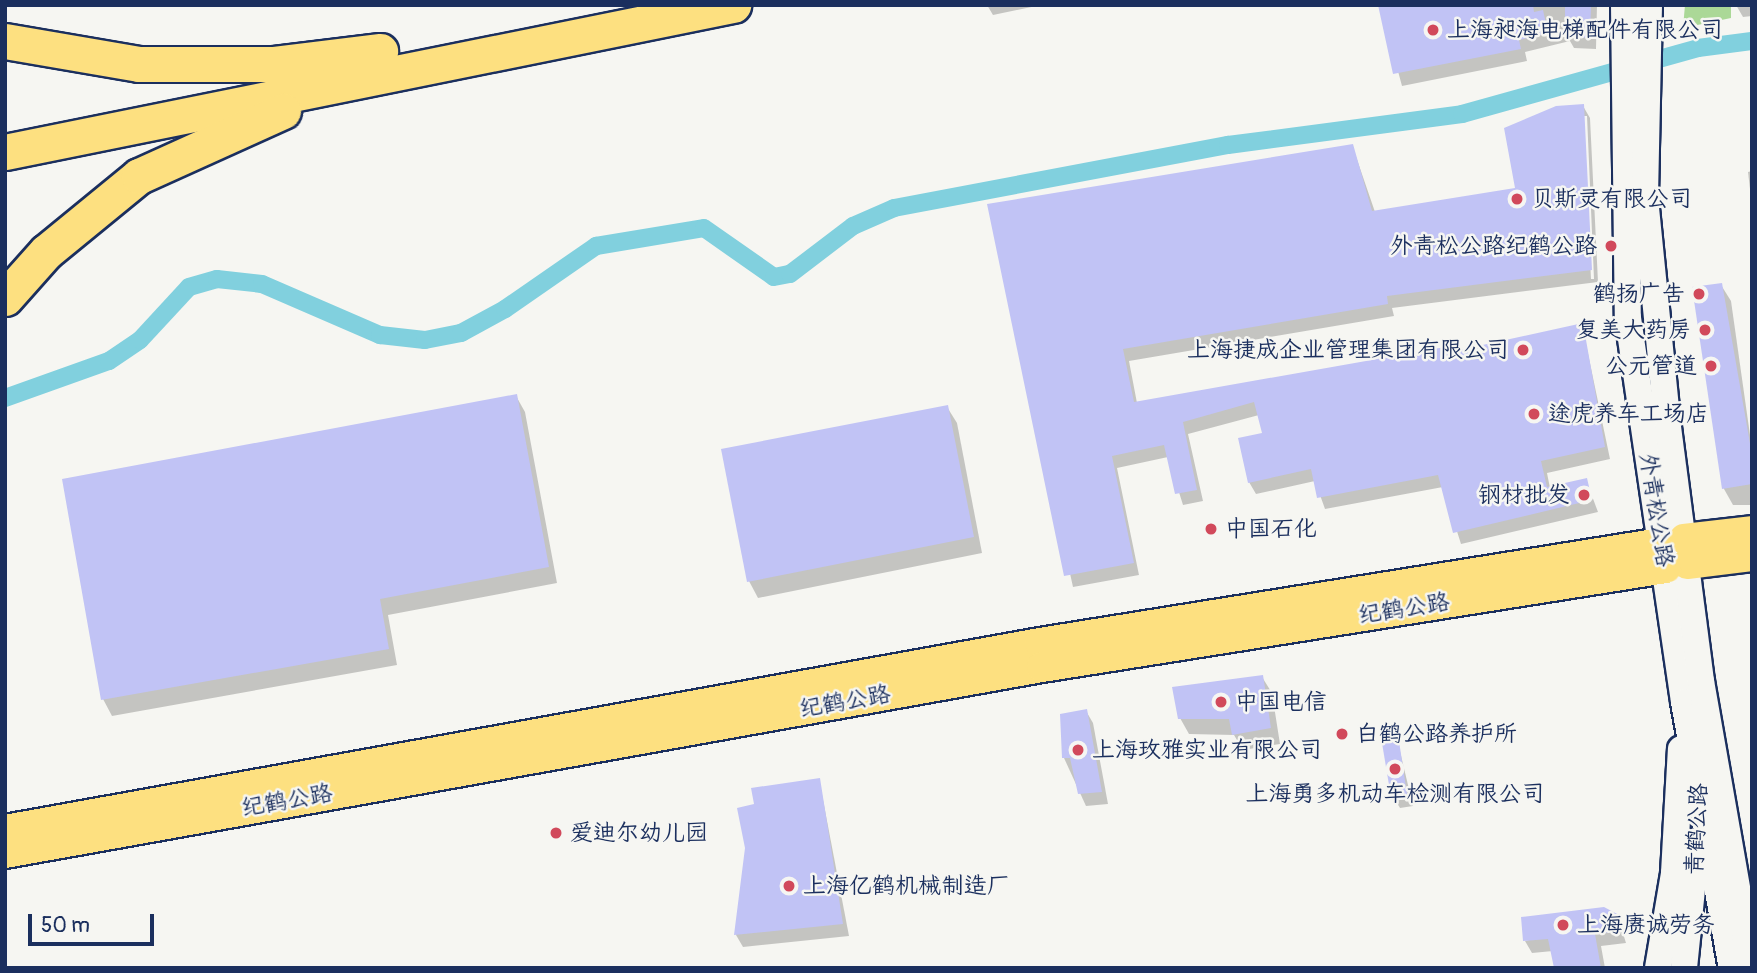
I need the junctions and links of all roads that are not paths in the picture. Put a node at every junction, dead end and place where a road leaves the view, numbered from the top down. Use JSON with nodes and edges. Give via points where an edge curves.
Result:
{"nodes":[{"id":1,"x":611,"y":5,"type":"edge"},
{"id":2,"x":733,"y":5,"type":"edge"},
{"id":3,"x":1636,"y":10,"type":"edge"},
{"id":4,"x":5,"y":41,"type":"edge"},
{"id":5,"x":404,"y":60,"type":"junction"},
{"id":6,"x":100,"y":125,"type":"junction"},
{"id":7,"x":5,"y":138,"type":"edge"},
{"id":8,"x":5,"y":152,"type":"edge"},
{"id":9,"x":5,"y":298,"type":"edge"},
{"id":10,"x":1752,"y":531,"type":"edge"},
{"id":11,"x":1675,"y":554,"type":"junction"},
{"id":12,"x":1752,"y":556,"type":"edge"},
{"id":13,"x":1693,"y":695,"type":"junction"},
{"id":14,"x":391,"y":770,"type":"junction"},
{"id":15,"x":1699,"y":791,"type":"junction"},
{"id":16,"x":5,"y":830,"type":"edge"},
{"id":17,"x":5,"y":853,"type":"edge"},
{"id":18,"x":1658,"y":968,"type":"edge"},
{"id":19,"x":1684,"y":968,"type":"edge"},
{"id":20,"x":1732,"y":968,"type":"edge"},
{"id":21,"x":1751,"y":968,"type":"edge"}],
"edges":[{"from":1,"to":5,"type":"highway"},
{"from":2,"to":5,"type":"highway"},
{"from":3,"to":11,"type":"main road","name":"外青松公路","via":[[1628,318]]},
{"from":4,"to":5,"type":"highway","via":[[72,57],[206,66]]},
{"from":5,"to":6,"type":"highway"},
{"from":5,"to":9,"type":"highway","via":[[244,125],[139,176],[46,252]]},
{"from":6,"to":7,"type":"highway"},
{"from":6,"to":8,"type":"highway"},
{"from":10,"to":11,"type":"main road"},
{"from":11,"to":12,"type":"main road"},
{"from":11,"to":13,"type":"main road","name":"外青松公路"},
{"from":11,"to":14,"type":"main road","name":"纪鹤公路"},
{"from":13,"to":15,"type":"main road","name":"外青松公路"},
{"from":13,"to":18,"type":"main road","name":"青鹤公路","via":[[1674,873]]},
{"from":13,"to":21,"type":"main road","name":"外青松公路"},
{"from":14,"to":16,"type":"main road","name":"纪鹤公路"},
{"from":14,"to":17,"type":"main road","name":"纪鹤公路"},
{"from":15,"to":19,"type":"main road","name":"青鹤公路"},
{"from":15,"to":20,"type":"main road","name":"外青松公路"}]}
